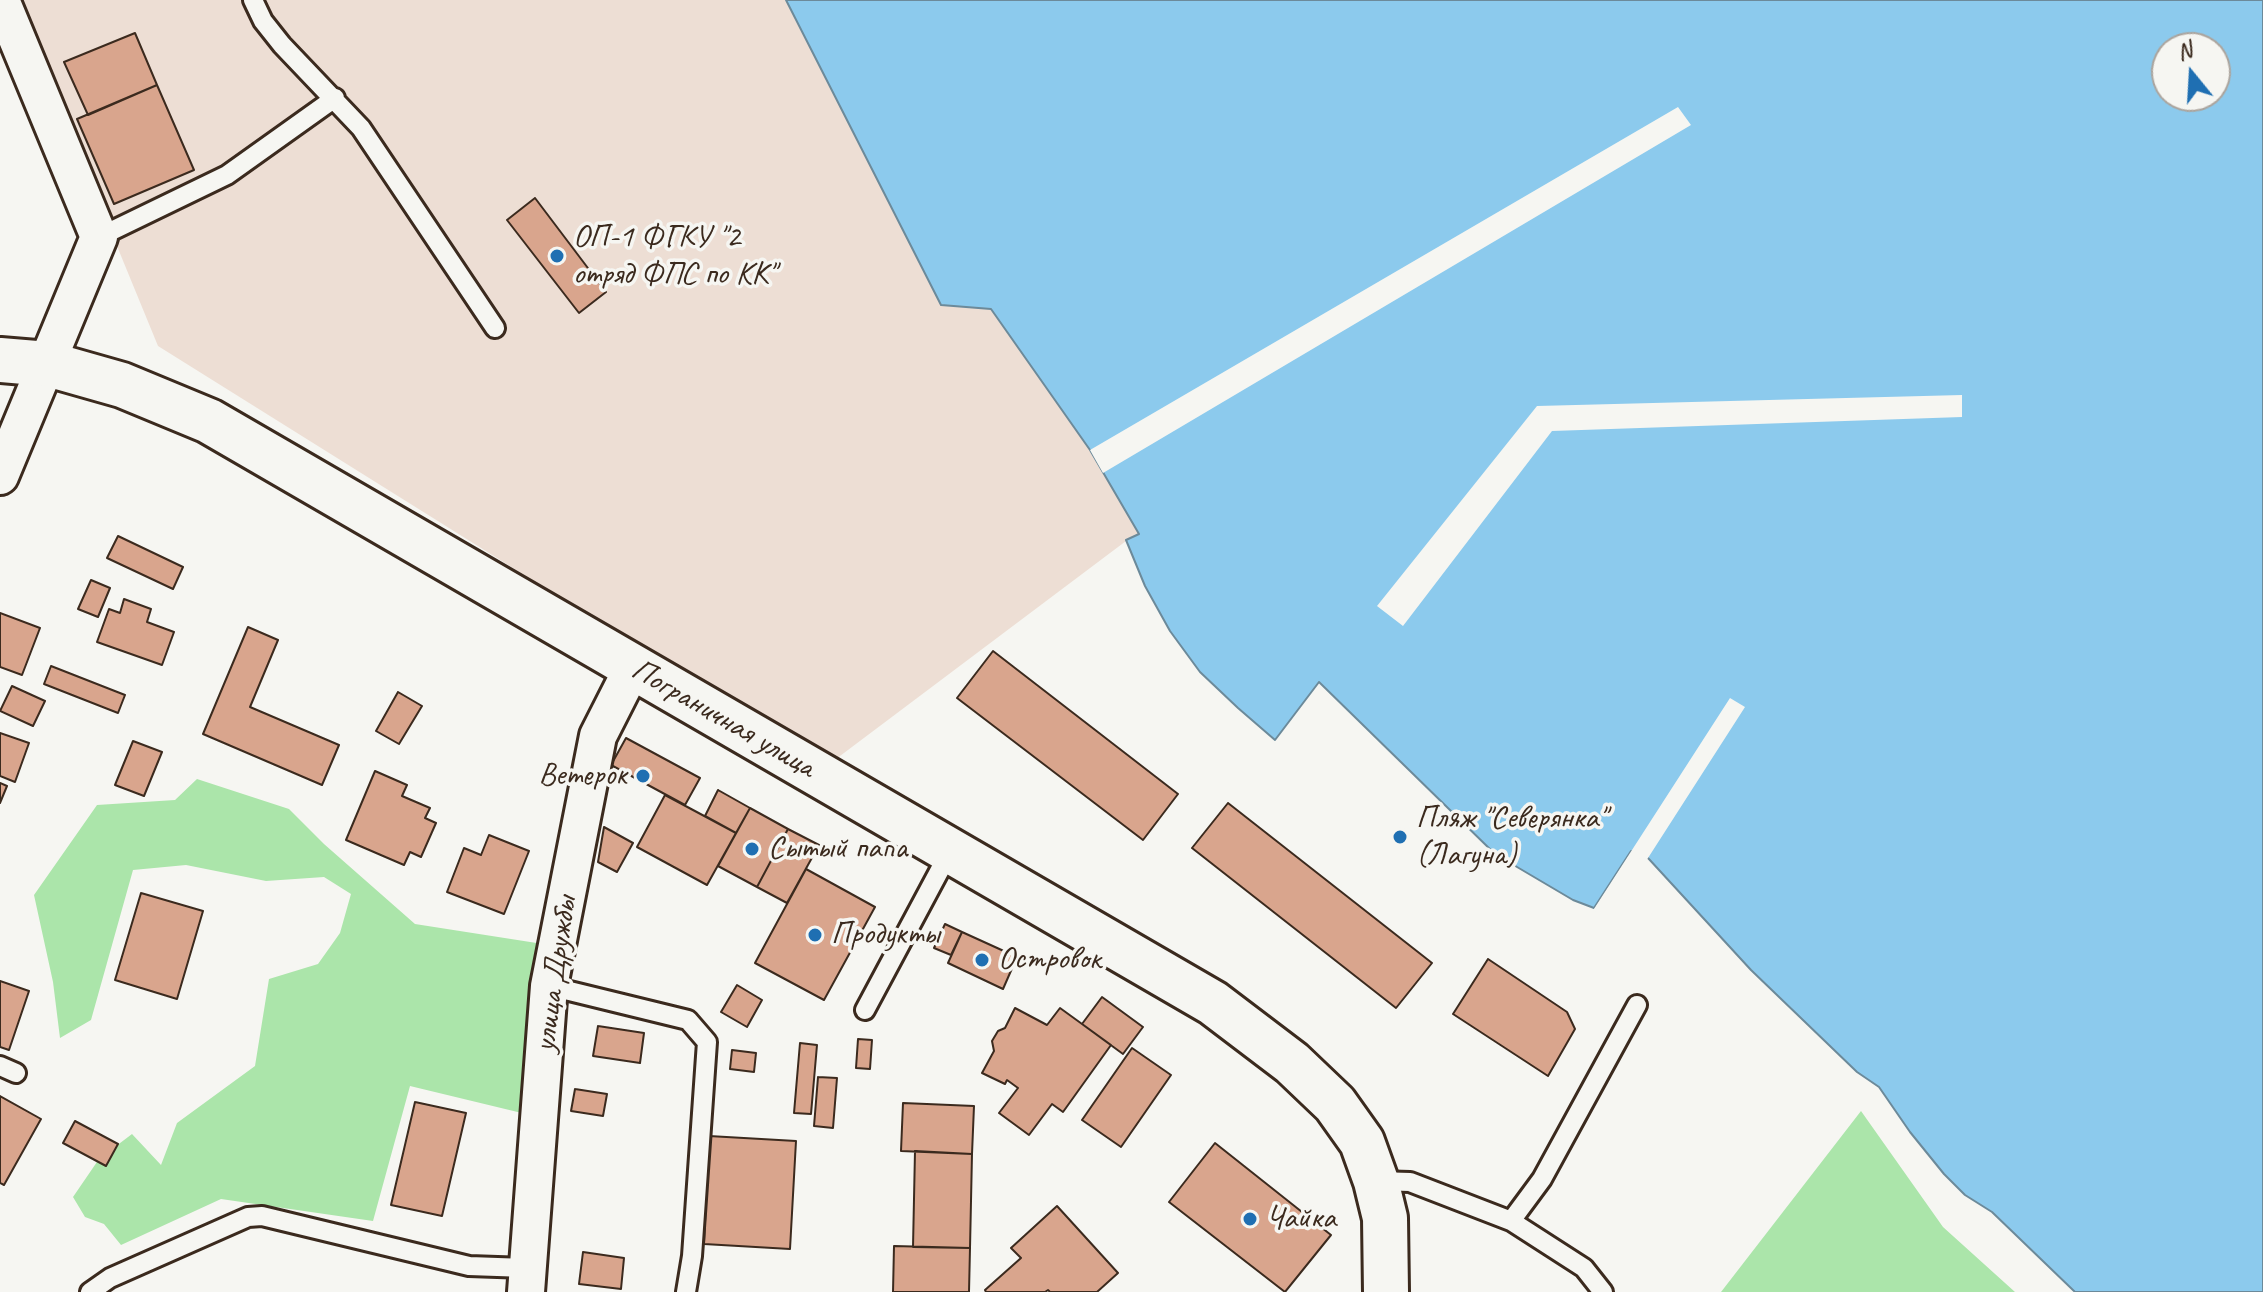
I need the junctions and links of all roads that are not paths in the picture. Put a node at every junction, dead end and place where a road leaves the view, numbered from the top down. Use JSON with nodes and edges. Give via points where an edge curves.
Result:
{"nodes":[{"id":1,"x":1,"y":0,"type":"edge"},
{"id":2,"x":253,"y":0,"type":"edge"},
{"id":3,"x":335,"y":98,"type":"junction"},
{"id":4,"x":99,"y":237,"type":"junction"},
{"id":5,"x":495,"y":328,"type":"dead end"},
{"id":6,"x":0,"y":360,"type":"edge"},
{"id":7,"x":48,"y":364,"type":"junction"},
{"id":8,"x":0,"y":476,"type":"edge"},
{"id":9,"x":633,"y":667,"type":"junction"},
{"id":10,"x":950,"y":851,"type":"junction"},
{"id":11,"x":549,"y":986,"type":"junction"},
{"id":12,"x":1637,"y":1005,"type":"dead end"},
{"id":13,"x":865,"y":1010,"type":"dead end"},
{"id":14,"x":1376,"y":1181,"type":"junction"},
{"id":15,"x":1511,"y":1221,"type":"junction"},
{"id":16,"x":526,"y":1280,"type":"edge"},
{"id":17,"x":90,"y":1292,"type":"edge"},
{"id":18,"x":686,"y":1292,"type":"edge"},
{"id":19,"x":1386,"y":1292,"type":"edge"},
{"id":20,"x":1603,"y":1292,"type":"edge"}],
"edges":[{"from":1,"to":4,"type":"street"},
{"from":2,"to":3,"type":"lane","via":[[282,45]]},
{"from":3,"to":4,"type":"lane","via":[[227,175]]},
{"from":3,"to":5,"type":"lane","via":[[361,128]]},
{"from":4,"to":7,"type":"street"},
{"from":6,"to":7,"type":"street","name":"Пограничная улица"},
{"from":7,"to":8,"type":"street"},
{"from":7,"to":9,"type":"street","name":"Пограничная улица","via":[[122,385],[209,421]]},
{"from":9,"to":10,"type":"street","name":"Пограничная улица"},
{"from":9,"to":11,"type":"street","name":"улица Дружбы","via":[[598,736]]},
{"from":10,"to":13,"type":"lane"},
{"from":10,"to":14,"type":"street","name":"Пограничная улица","via":[[1213,1003],[1292,1063],[1335,1104],[1362,1142]]},
{"from":11,"to":16,"type":"street","name":"улица Дружбы"},
{"from":11,"to":18,"type":"lane","via":[[688,1020],[707,1042]]},
{"from":12,"to":15,"type":"lane","via":[[1542,1179]]},
{"from":14,"to":15,"type":"lane","via":[[1410,1182]]},
{"from":14,"to":19,"type":"street","name":"Пограничная улица","via":[[1385,1218]]},
{"from":15,"to":20,"type":"lane","via":[[1584,1268]]},
{"from":16,"to":17,"type":"lane","via":[[262,1216],[248,1217],[165,1253]]}]}
